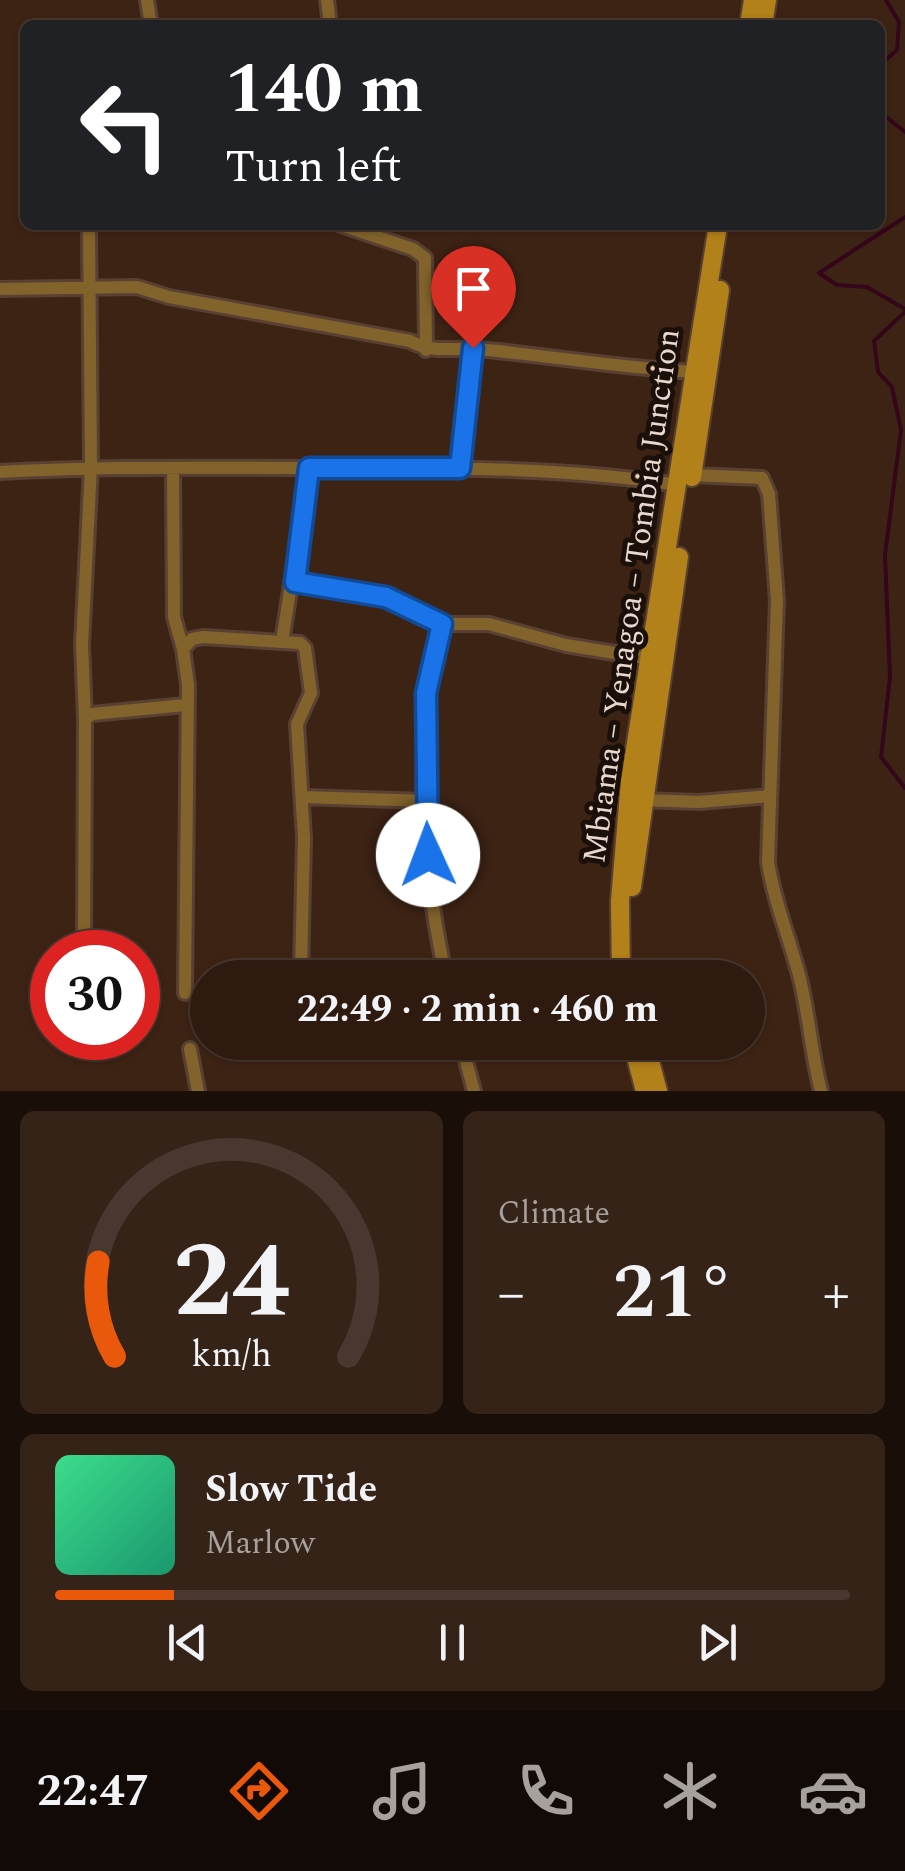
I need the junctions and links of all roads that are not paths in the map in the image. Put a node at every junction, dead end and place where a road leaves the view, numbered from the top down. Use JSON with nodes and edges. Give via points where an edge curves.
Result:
{"nodes":[{"id":1,"x":88,"y":230,"type":"edge"},
{"id":2,"x":372,"y":230,"type":"edge"},
{"id":3,"x":717,"y":230,"type":"edge"},
{"id":4,"x":729,"y":230,"type":"edge"},
{"id":5,"x":87,"y":288,"type":"junction"},
{"id":6,"x":0,"y":290,"type":"edge"},
{"id":7,"x":473,"y":348,"type":"junction"},
{"id":8,"x":426,"y":350,"type":"junction"},
{"id":9,"x":694,"y":372,"type":"junction"},
{"id":10,"x":91,"y":467,"type":"junction"},
{"id":11,"x":173,"y":468,"type":"junction"},
{"id":12,"x":309,"y":468,"type":"junction"},
{"id":13,"x":460,"y":468,"type":"junction"},
{"id":14,"x":0,"y":472,"type":"edge"},
{"id":15,"x":685,"y":480,"type":"junction"},
{"id":16,"x":295,"y":582,"type":"junction"},
{"id":17,"x":442,"y":624,"type":"junction"},
{"id":18,"x":282,"y":642,"type":"junction"},
{"id":19,"x":183,"y":649,"type":"junction"},
{"id":20,"x":651,"y":659,"type":"junction"},
{"id":21,"x":185,"y":705,"type":"junction"},
{"id":22,"x":86,"y":719,"type":"junction"},
{"id":23,"x":768,"y":796,"type":"junction"},
{"id":24,"x":303,"y":797,"type":"junction"},
{"id":25,"x":642,"y":800,"type":"junction"},
{"id":26,"x":426,"y":801,"type":"junction"},
{"id":27,"x":84,"y":930,"type":"edge"},
{"id":28,"x":301,"y":960,"type":"edge"},
{"id":29,"x":443,"y":960,"type":"edge"},
{"id":30,"x":621,"y":960,"type":"edge"},
{"id":31,"x":633,"y":960,"type":"edge"},
{"id":32,"x":185,"y":993,"type":"dead end"},
{"id":33,"x":192,"y":1060,"type":"edge"},
{"id":34,"x":466,"y":1060,"type":"edge"},
{"id":35,"x":637,"y":1060,"type":"edge"},
{"id":36,"x":650,"y":1060,"type":"edge"},
{"id":37,"x":473,"y":1088,"type":"edge"},
{"id":38,"x":198,"y":1091,"type":"edge"},
{"id":39,"x":459,"y":1091,"type":"edge"},
{"id":40,"x":646,"y":1091,"type":"edge"},
{"id":41,"x":658,"y":1091,"type":"edge"},
{"id":42,"x":821,"y":1091,"type":"edge"}],
"edges":[{"from":1,"to":5,"type":"street"},
{"from":2,"to":8,"type":"street","via":[[426,258]]},
{"from":3,"to":9,"type":"main road","name":"Mbiama – Yenagoa – Tombia Junction"},
{"from":4,"to":15,"type":"main road","name":"Mbiama – Yenagoa – Tombia Junction"},
{"from":5,"to":6,"type":"street"},
{"from":5,"to":8,"type":"street","via":[[137,287],[410,341]]},
{"from":5,"to":10,"type":"street"},
{"from":7,"to":8,"type":"street"},
{"from":7,"to":9,"type":"street"},
{"from":7,"to":13,"type":"street"},
{"from":9,"to":15,"type":"main road","name":"Mbiama – Yenagoa – Tombia Junction"},
{"from":10,"to":11,"type":"street"},
{"from":10,"to":14,"type":"street"},
{"from":10,"to":22,"type":"street","via":[[82,644]]},
{"from":11,"to":12,"type":"street"},
{"from":11,"to":19,"type":"street","via":[[174,617]]},
{"from":12,"to":13,"type":"street"},
{"from":12,"to":16,"type":"street"},
{"from":13,"to":15,"type":"street"},
{"from":15,"to":20,"type":"main road","name":"Mbiama – Yenagoa – Tombia Junction"},
{"from":15,"to":23,"type":"street","via":[[762,478],[768,494],[777,600]]},
{"from":15,"to":25,"type":"main road","name":"Mbiama – Yenagoa – Tombia Junction"},
{"from":16,"to":17,"type":"street","via":[[386,597]]},
{"from":16,"to":18,"type":"street"},
{"from":17,"to":20,"type":"street","via":[[490,624]]},
{"from":17,"to":26,"type":"street","via":[[426,693]]},
{"from":18,"to":19,"type":"street","via":[[202,637]]},
{"from":18,"to":24,"type":"street","via":[[300,643],[308,655],[311,693],[298,724]]},
{"from":19,"to":21,"type":"street"},
{"from":20,"to":30,"type":"main road","name":"Mbiama – Yenagoa – Tombia Junction","via":[[623,840]]},
{"from":21,"to":22,"type":"street"},
{"from":21,"to":32,"type":"street"},
{"from":22,"to":27,"type":"street"},
{"from":23,"to":25,"type":"street"},
{"from":23,"to":42,"type":"street","via":[[773,898],[800,979]]},
{"from":24,"to":26,"type":"street"},
{"from":24,"to":28,"type":"street"},
{"from":25,"to":31,"type":"main road","name":"Mbiama – Yenagoa – Tombia Junction","via":[[631,891]]},
{"from":26,"to":29,"type":"street","via":[[430,892]]},
{"from":33,"to":38,"type":"street"},
{"from":34,"to":37,"type":"street"},
{"from":35,"to":40,"type":"main road"},
{"from":36,"to":41,"type":"main road"},
{"from":37,"to":39,"type":"street"}]}
